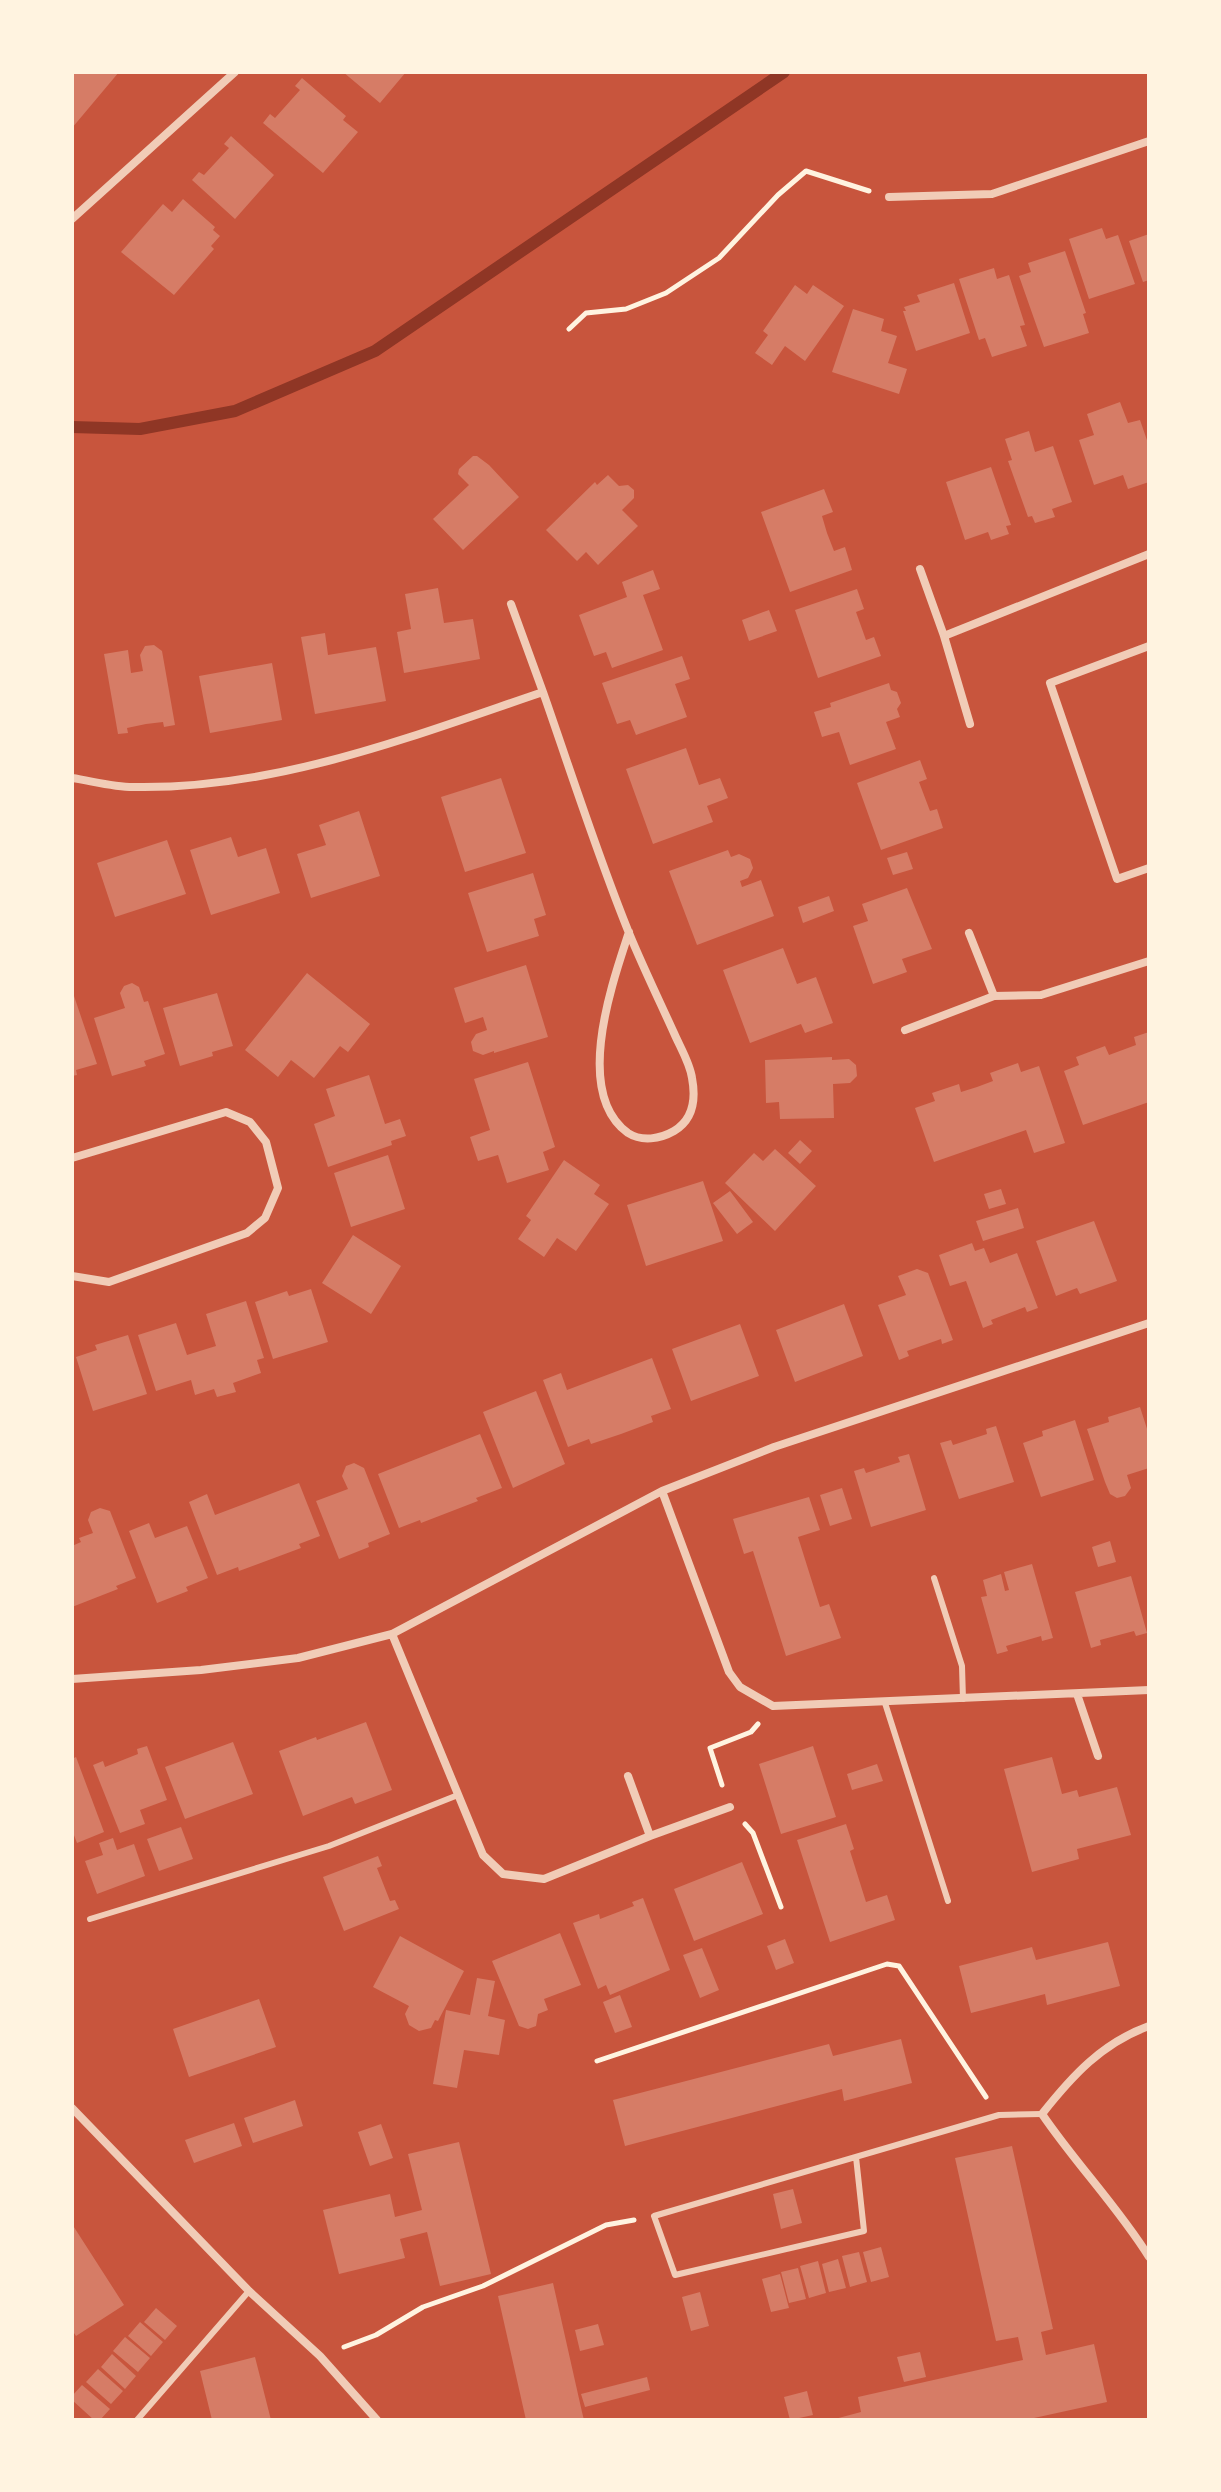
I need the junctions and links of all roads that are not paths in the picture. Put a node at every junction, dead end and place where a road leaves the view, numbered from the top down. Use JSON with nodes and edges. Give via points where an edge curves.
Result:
{"nodes":[{"id":1,"x":235,"y":72,"type":"edge"},
{"id":2,"x":1149,"y":141,"type":"edge"},
{"id":3,"x":889,"y":197,"type":"road end"},
{"id":4,"x":72,"y":219,"type":"edge"},
{"id":5,"x":1149,"y":554,"type":"edge"},
{"id":6,"x":920,"y":569,"type":"dead end"},
{"id":7,"x":511,"y":604,"type":"dead end"},
{"id":8,"x":944,"y":636,"type":"junction"},
{"id":9,"x":1149,"y":646,"type":"edge"},
{"id":10,"x":543,"y":692,"type":"junction"},
{"id":11,"x":970,"y":724,"type":"dead end"},
{"id":12,"x":72,"y":778,"type":"edge"},
{"id":13,"x":1149,"y":868,"type":"edge"},
{"id":14,"x":629,"y":932,"type":"junction"},
{"id":15,"x":969,"y":933,"type":"dead end"},
{"id":16,"x":1149,"y":961,"type":"edge"},
{"id":17,"x":994,"y":996,"type":"junction"},
{"id":18,"x":905,"y":1030,"type":"dead end"},
{"id":19,"x":72,"y":1158,"type":"edge"},
{"id":20,"x":72,"y":1276,"type":"edge"},
{"id":21,"x":1149,"y":1323,"type":"edge"},
{"id":22,"x":662,"y":1491,"type":"junction"},
{"id":23,"x":934,"y":1578,"type":"dead end"},
{"id":24,"x":392,"y":1634,"type":"junction"},
{"id":25,"x":72,"y":1679,"type":"edge"},
{"id":26,"x":1149,"y":1690,"type":"edge"},
{"id":27,"x":1077,"y":1694,"type":"junction"},
{"id":28,"x":963,"y":1699,"type":"junction"},
{"id":29,"x":885,"y":1703,"type":"junction"},
{"id":30,"x":1098,"y":1756,"type":"dead end"},
{"id":31,"x":628,"y":1776,"type":"dead end"},
{"id":32,"x":458,"y":1795,"type":"junction"},
{"id":33,"x":730,"y":1807,"type":"road end"},
{"id":34,"x":650,"y":1836,"type":"junction"},
{"id":35,"x":948,"y":1901,"type":"dead end"},
{"id":36,"x":90,"y":1919,"type":"dead end"},
{"id":37,"x":1149,"y":2026,"type":"edge"},
{"id":38,"x":72,"y":2108,"type":"edge"},
{"id":39,"x":1042,"y":2114,"type":"junction"},
{"id":40,"x":856,"y":2157,"type":"junction"},
{"id":41,"x":1149,"y":2257,"type":"edge"},
{"id":42,"x":249,"y":2291,"type":"junction"},
{"id":43,"x":137,"y":2420,"type":"edge"},
{"id":44,"x":377,"y":2420,"type":"edge"}],
"edges":[{"from":1,"to":4,"type":"street"},
{"from":2,"to":3,"type":"street","via":[[992,194]]},
{"from":5,"to":8,"type":"street"},
{"from":6,"to":8,"type":"street"},
{"from":7,"to":10,"type":"street"},
{"from":8,"to":11,"type":"street"},
{"from":9,"to":13,"type":"street","via":[[1050,683],[1117,879]]},
{"from":10,"to":12,"type":"street","via":[[371,750],[244,781],[131,787]]},
{"from":10,"to":14,"type":"street"},
{"from":14,"to":14,"type":"street","via":[[692,1075],[695,1104],[688,1119],[655,1139],[633,1136],[616,1123],[602,1083],[607,999]]},
{"from":15,"to":17,"type":"street"},
{"from":16,"to":17,"type":"street","via":[[1041,995]]},
{"from":17,"to":18,"type":"street"},
{"from":19,"to":20,"type":"street","via":[[226,1112],[250,1122],[266,1142],[278,1188],[265,1218],[247,1233],[109,1282]]},
{"from":21,"to":22,"type":"street","via":[[774,1447]]},
{"from":22,"to":24,"type":"street"},
{"from":22,"to":29,"type":"street","via":[[729,1672],[740,1687],[773,1706]]},
{"from":23,"to":28,"type":"lane","via":[[962,1666]]},
{"from":24,"to":25,"type":"street","via":[[298,1658]]},
{"from":24,"to":32,"type":"street"},
{"from":26,"to":27,"type":"street"},
{"from":27,"to":28,"type":"street"},
{"from":27,"to":30,"type":"street"},
{"from":28,"to":29,"type":"street"},
{"from":29,"to":35,"type":"lane"},
{"from":31,"to":34,"type":"street"},
{"from":32,"to":34,"type":"street","via":[[483,1855],[503,1874],[544,1879]]},
{"from":32,"to":36,"type":"lane","via":[[329,1846]]},
{"from":33,"to":34,"type":"street"},
{"from":37,"to":39,"type":"street","via":[[1123,2036],[1070,2078]]},
{"from":38,"to":42,"type":"street"},
{"from":39,"to":40,"type":"lane","via":[[999,2115]]},
{"from":39,"to":41,"type":"street"},
{"from":40,"to":40,"type":"lane","via":[[654,2216],[675,2275],[864,2231]]},
{"from":42,"to":43,"type":"lane"},
{"from":42,"to":44,"type":"street","via":[[320,2356]]}]}
